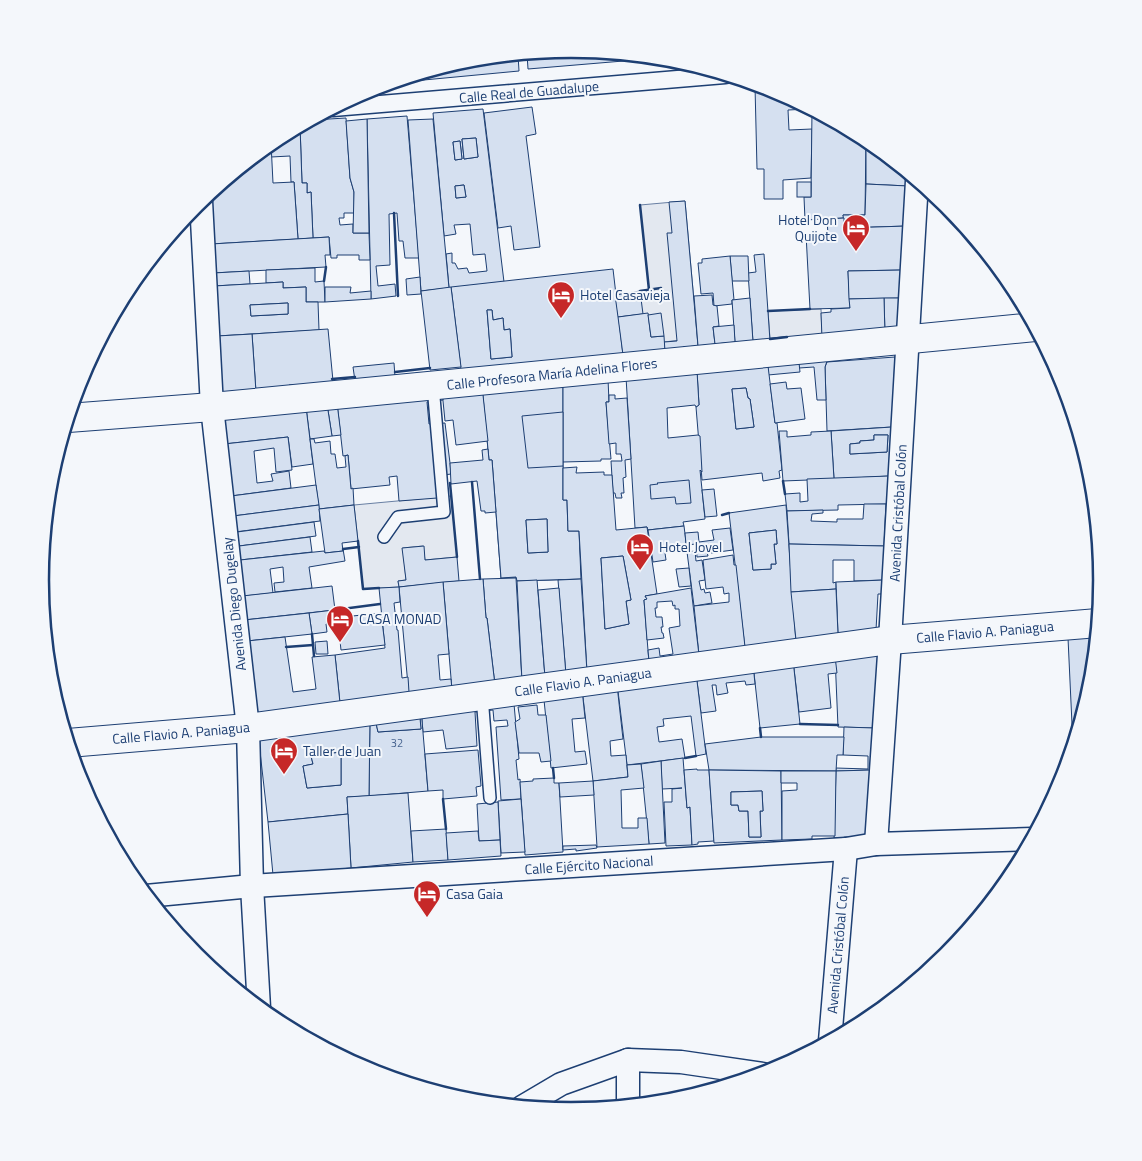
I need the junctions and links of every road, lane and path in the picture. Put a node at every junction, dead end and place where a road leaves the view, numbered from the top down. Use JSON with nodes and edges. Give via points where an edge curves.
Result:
{"nodes":[{"id":1,"x":708,"y":76,"type":"edge"},
{"id":2,"x":352,"y":106,"type":"edge"},
{"id":3,"x":917,"y":189,"type":"edge"},
{"id":4,"x":202,"y":211,"type":"edge"},
{"id":5,"x":1027,"y":328,"type":"edge"},
{"id":6,"x":908,"y":339,"type":"junction"},
{"id":7,"x":433,"y":386,"type":"junction"},
{"id":8,"x":212,"y":407,"type":"junction"},
{"id":9,"x":75,"y":417,"type":"edge"},
{"id":10,"x":384,"y":537,"type":"dead end"},
{"id":11,"x":1091,"y":624,"type":"edge"},
{"id":12,"x":890,"y":640,"type":"junction"},
{"id":13,"x":482,"y":696,"type":"junction"},
{"id":14,"x":248,"y":728,"type":"junction"},
{"id":15,"x":74,"y":742,"type":"edge"},
{"id":16,"x":490,"y":798,"type":"dead end"},
{"id":17,"x":1024,"y":839,"type":"edge"},
{"id":18,"x":876,"y":844,"type":"junction"},
{"id":19,"x":846,"y":848,"type":"junction"},
{"id":20,"x":252,"y":886,"type":"junction"},
{"id":21,"x":155,"y":895,"type":"edge"},
{"id":22,"x":258,"y":999,"type":"edge"},
{"id":23,"x":831,"y":1034,"type":"edge"},
{"id":24,"x":628,"y":1060,"type":"junction"},
{"id":25,"x":748,"y":1072,"type":"edge"},
{"id":26,"x":628,"y":1099,"type":"edge"},
{"id":27,"x":532,"y":1101,"type":"edge"}],
"edges":[{"from":1,"to":2,"type":"street","name":"Calle Real de Guadalupe"},
{"from":3,"to":6,"type":"street","name":"Avenida Cristóbal Colón"},
{"from":4,"to":8,"type":"street","name":"Avenida Diego Dugelay"},
{"from":5,"to":6,"type":"street","name":"Calle Profesora María Adelina Flores"},
{"from":6,"to":7,"type":"street","name":"Calle Profesora María Adelina Flores"},
{"from":6,"to":12,"type":"street","name":"Avenida Cristóbal Colón"},
{"from":7,"to":8,"type":"street","name":"Calle Profesora María Adelina Flores"},
{"from":7,"to":10,"type":"lane","via":[[444,512],[398,516]]},
{"from":8,"to":9,"type":"street","name":"Calle Profesora María Adelina Flores"},
{"from":8,"to":14,"type":"street","name":"Avenida Diego Dugelay"},
{"from":11,"to":12,"type":"street","name":"Calle Flavio A. Paniagua"},
{"from":12,"to":13,"type":"street","name":"Calle Flavio A. Paniagua"},
{"from":12,"to":18,"type":"street","name":"Avenida Cristóbal Colón"},
{"from":13,"to":14,"type":"street","name":"Calle Flavio A. Paniagua"},
{"from":13,"to":16,"type":"lane"},
{"from":14,"to":15,"type":"street","name":"Calle Flavio A. Paniagua"},
{"from":14,"to":20,"type":"street","name":"Avenida Diego Dugelay"},
{"from":17,"to":18,"type":"street","name":"Calle Ejército Nacional"},
{"from":18,"to":19,"type":"street","name":"Calle Ejército Nacional"},
{"from":19,"to":20,"type":"street","name":"Calle Ejército Nacional"},
{"from":19,"to":23,"type":"street","name":"Avenida Cristóbal Colón"},
{"from":20,"to":21,"type":"street","name":"Calle Ejército Nacional"},
{"from":20,"to":22,"type":"street","name":"Avenida Diego Dugelay"},
{"from":24,"to":25,"type":"street","via":[[681,1062]]},
{"from":24,"to":26,"type":"street"},
{"from":24,"to":27,"type":"street","via":[[561,1084]]}]}
